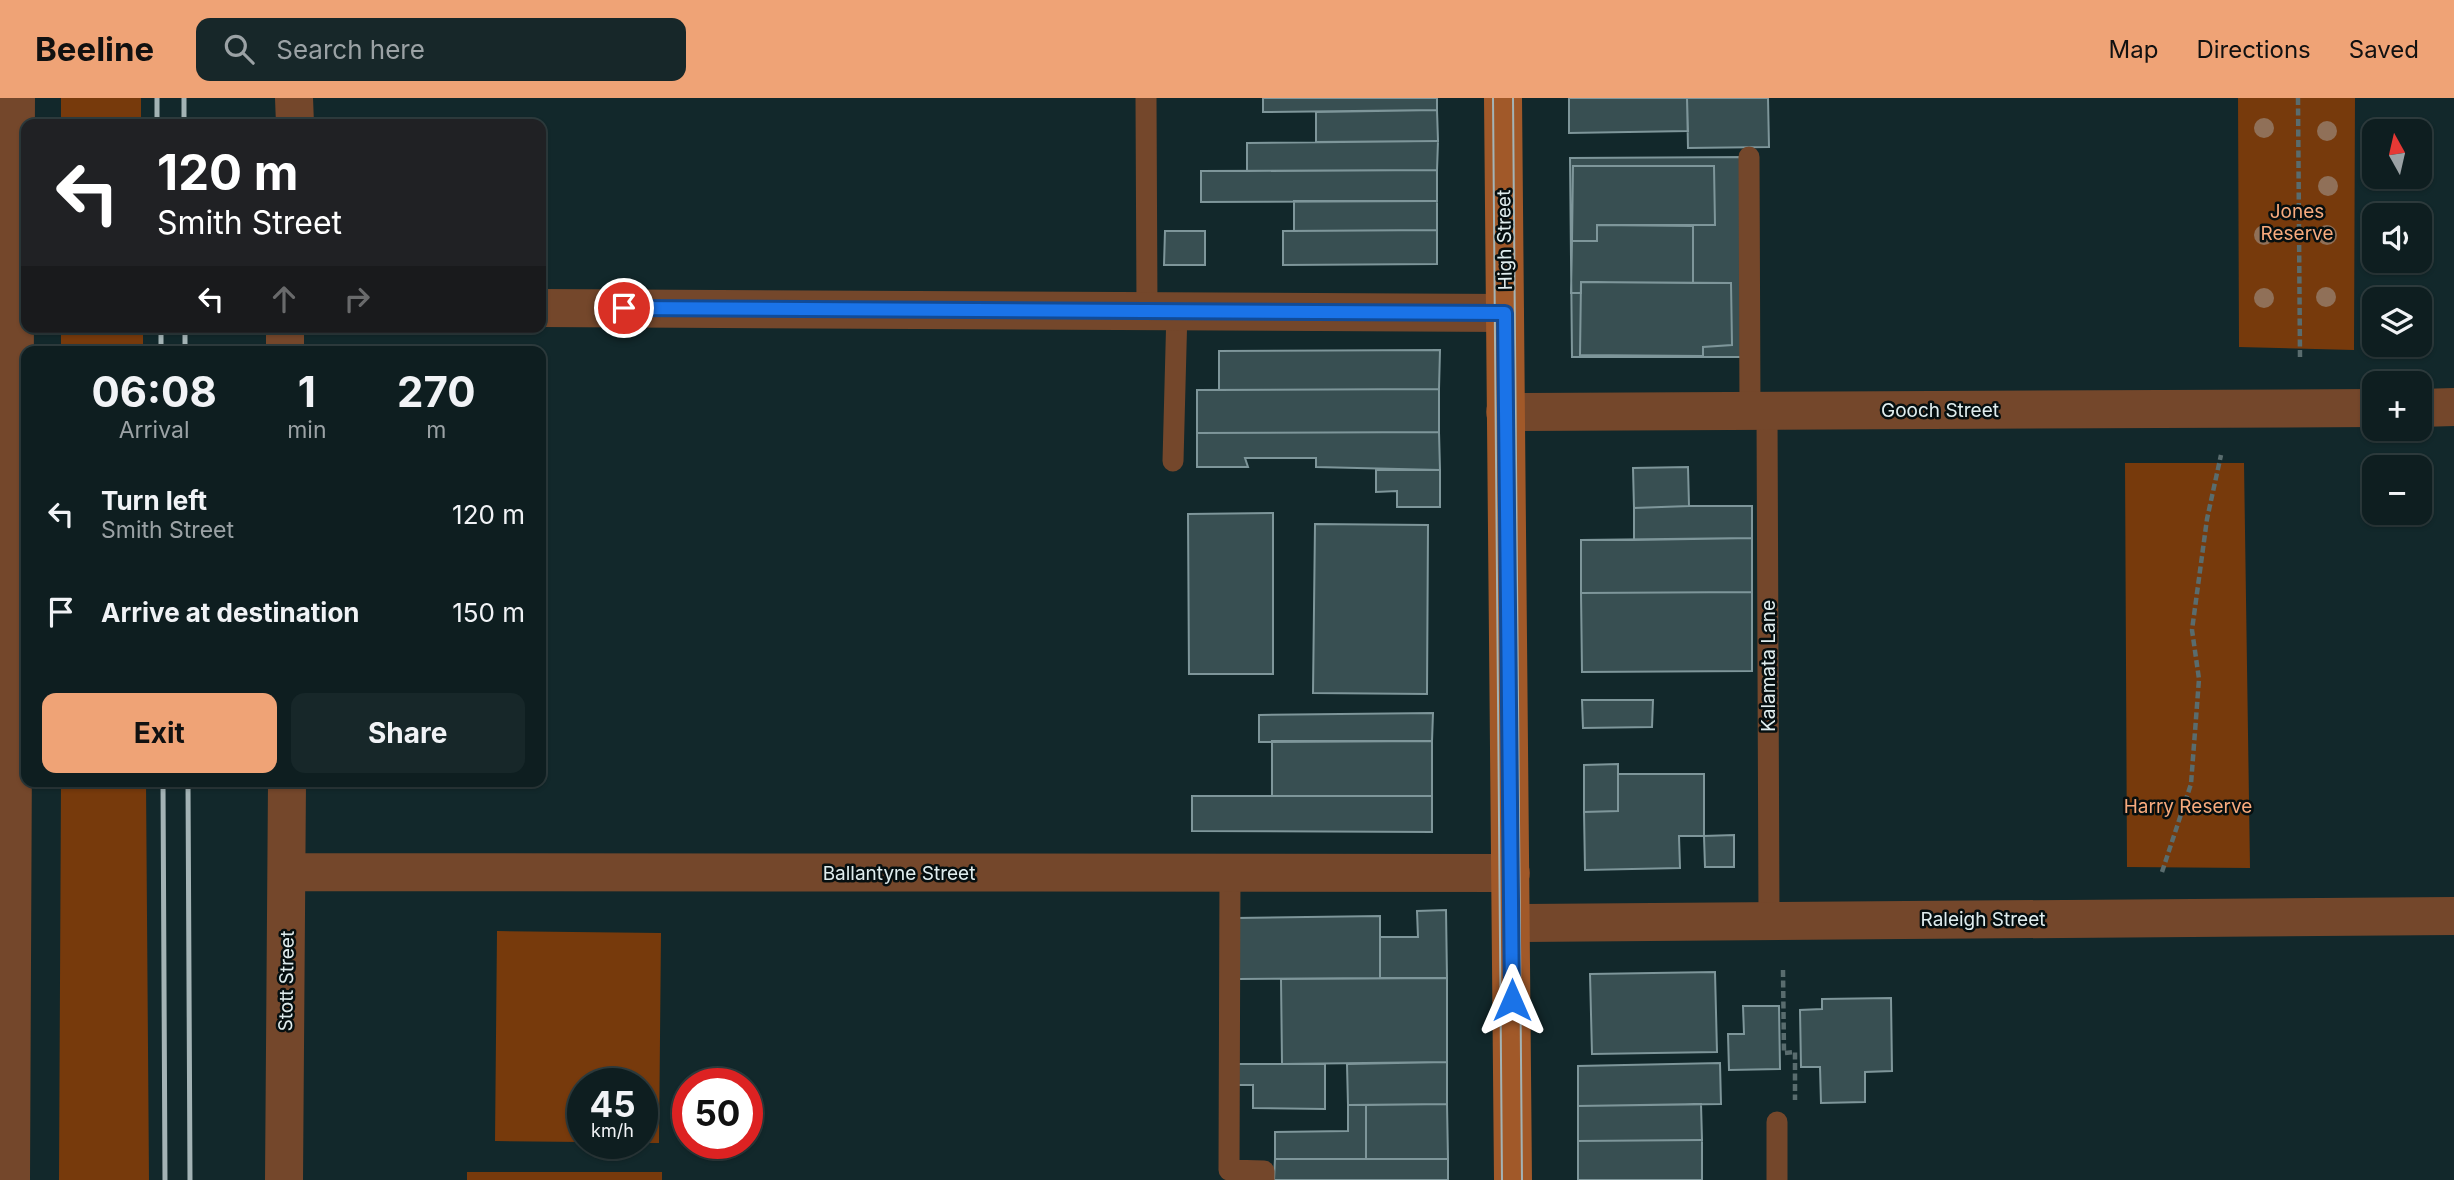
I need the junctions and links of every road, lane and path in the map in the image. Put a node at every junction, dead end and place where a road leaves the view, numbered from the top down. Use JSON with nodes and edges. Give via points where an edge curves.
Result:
{"nodes":[{"id":1,"x":16,"y":98,"type":"edge"},
{"id":2,"x":294,"y":98,"type":"edge"},
{"id":3,"x":1146,"y":98,"type":"edge"},
{"id":4,"x":1503,"y":98,"type":"edge"},
{"id":5,"x":2298,"y":98,"type":"edge"},
{"id":6,"x":295,"y":119,"type":"edge"},
{"id":7,"x":1749,"y":157,"type":"dead end"},
{"id":8,"x":7,"y":307,"type":"edge"},
{"id":9,"x":546,"y":308,"type":"edge"},
{"id":10,"x":1162,"y":310,"type":"junction"},
{"id":11,"x":1505,"y":313,"type":"junction"},
{"id":12,"x":2300,"y":356,"type":"dead end"},
{"id":13,"x":2454,"y":407,"type":"edge"},
{"id":14,"x":2362,"y":408,"type":"edge"},
{"id":15,"x":2432,"y":408,"type":"edge"},
{"id":16,"x":1758,"y":411,"type":"junction"},
{"id":17,"x":1505,"y":412,"type":"junction"},
{"id":18,"x":2221,"y":455,"type":"dead end"},
{"id":19,"x":1173,"y":461,"type":"dead end"},
{"id":20,"x":287,"y":787,"type":"edge"},
{"id":21,"x":7,"y":870,"type":"edge"},
{"id":22,"x":287,"y":872,"type":"junction"},
{"id":23,"x":1230,"y":872,"type":"junction"},
{"id":24,"x":2162,"y":872,"type":"dead end"},
{"id":25,"x":1511,"y":873,"type":"junction"},
{"id":26,"x":2454,"y":916,"type":"edge"},
{"id":27,"x":1769,"y":921,"type":"junction"},
{"id":28,"x":1511,"y":923,"type":"junction"},
{"id":29,"x":1783,"y":970,"type":"dead end"},
{"id":30,"x":1777,"y":1122,"type":"joint"},
{"id":31,"x":12,"y":1180,"type":"edge"},
{"id":32,"x":284,"y":1180,"type":"edge"},
{"id":33,"x":1264,"y":1180,"type":"edge"},
{"id":34,"x":1513,"y":1180,"type":"edge"},
{"id":35,"x":1777,"y":1180,"type":"edge"}],
"edges":[{"from":1,"to":8,"type":"street"},
{"from":2,"to":6,"type":"street"},
{"from":3,"to":10,"type":"lane"},
{"from":4,"to":11,"type":"main road","name":"High Street"},
{"from":5,"to":12,"type":"path"},
{"from":7,"to":16,"type":"lane","name":"Kalamata Lane"},
{"from":8,"to":21,"type":"street"},
{"from":9,"to":10,"type":"street"},
{"from":10,"to":11,"type":"street"},
{"from":10,"to":19,"type":"lane"},
{"from":11,"to":17,"type":"main road","name":"High Street"},
{"from":13,"to":15,"type":"street"},
{"from":14,"to":16,"type":"street","name":"Gooch Street"},
{"from":16,"to":17,"type":"street","name":"Gooch Street"},
{"from":16,"to":27,"type":"lane","name":"Kalamata Lane"},
{"from":17,"to":25,"type":"main road","name":"High Street"},
{"from":18,"to":24,"type":"path","via":[[2192,630],[2199,679],[2190,784]]},
{"from":20,"to":22,"type":"street","name":"Stott Street"},
{"from":21,"to":31,"type":"street"},
{"from":22,"to":23,"type":"street","name":"Ballantyne Street"},
{"from":22,"to":32,"type":"street","name":"Stott Street"},
{"from":23,"to":25,"type":"street","name":"Ballantyne Street"},
{"from":23,"to":33,"type":"lane","via":[[1230,1170],[1264,1171]]},
{"from":25,"to":28,"type":"main road","name":"High Street"},
{"from":26,"to":27,"type":"street","name":"Raleigh Street"},
{"from":27,"to":28,"type":"street","name":"Raleigh Street"},
{"from":28,"to":34,"type":"main road","name":"High Street"},
{"from":29,"to":30,"type":"path","via":[[1784,1053],[1795,1052],[1795,1121]]},
{"from":30,"to":35,"type":"lane"}]}
